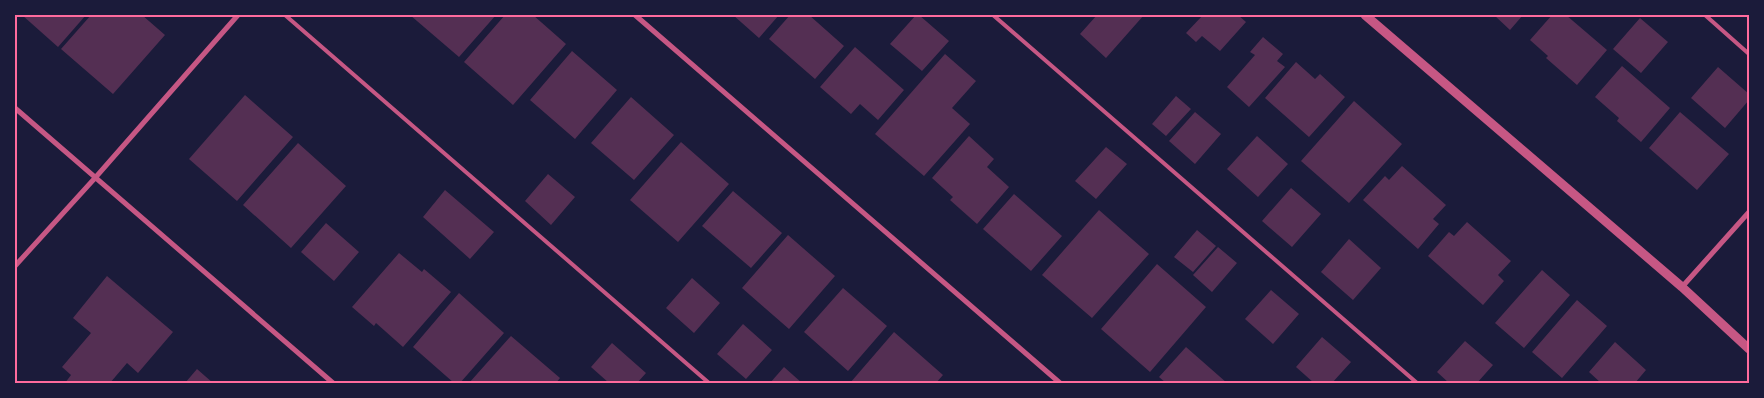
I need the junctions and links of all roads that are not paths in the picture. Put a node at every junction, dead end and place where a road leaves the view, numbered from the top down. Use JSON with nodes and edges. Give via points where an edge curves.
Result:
{"nodes":[{"id":1,"x":238,"y":15,"type":"edge"},
{"id":2,"x":285,"y":15,"type":"edge"},
{"id":3,"x":634,"y":15,"type":"edge"},
{"id":4,"x":993,"y":15,"type":"edge"},
{"id":5,"x":1365,"y":15,"type":"edge"},
{"id":6,"x":1705,"y":15,"type":"edge"},
{"id":7,"x":1749,"y":54,"type":"edge"},
{"id":8,"x":15,"y":108,"type":"edge"},
{"id":9,"x":95,"y":178,"type":"junction"},
{"id":10,"x":1749,"y":212,"type":"edge"},
{"id":11,"x":15,"y":266,"type":"edge"},
{"id":12,"x":1682,"y":287,"type":"junction"},
{"id":13,"x":1749,"y":349,"type":"edge"},
{"id":14,"x":333,"y":383,"type":"edge"},
{"id":15,"x":709,"y":383,"type":"edge"},
{"id":16,"x":1060,"y":383,"type":"edge"},
{"id":17,"x":1417,"y":383,"type":"edge"}],
"edges":[{"from":1,"to":9,"type":"street"},
{"from":2,"to":15,"type":"lane"},
{"from":3,"to":16,"type":"street"},
{"from":4,"to":17,"type":"lane"},
{"from":5,"to":12,"type":"street"},
{"from":6,"to":7,"type":"lane"},
{"from":8,"to":9,"type":"street"},
{"from":9,"to":11,"type":"street"},
{"from":9,"to":14,"type":"street"},
{"from":10,"to":12,"type":"street"},
{"from":12,"to":13,"type":"street"}]}
